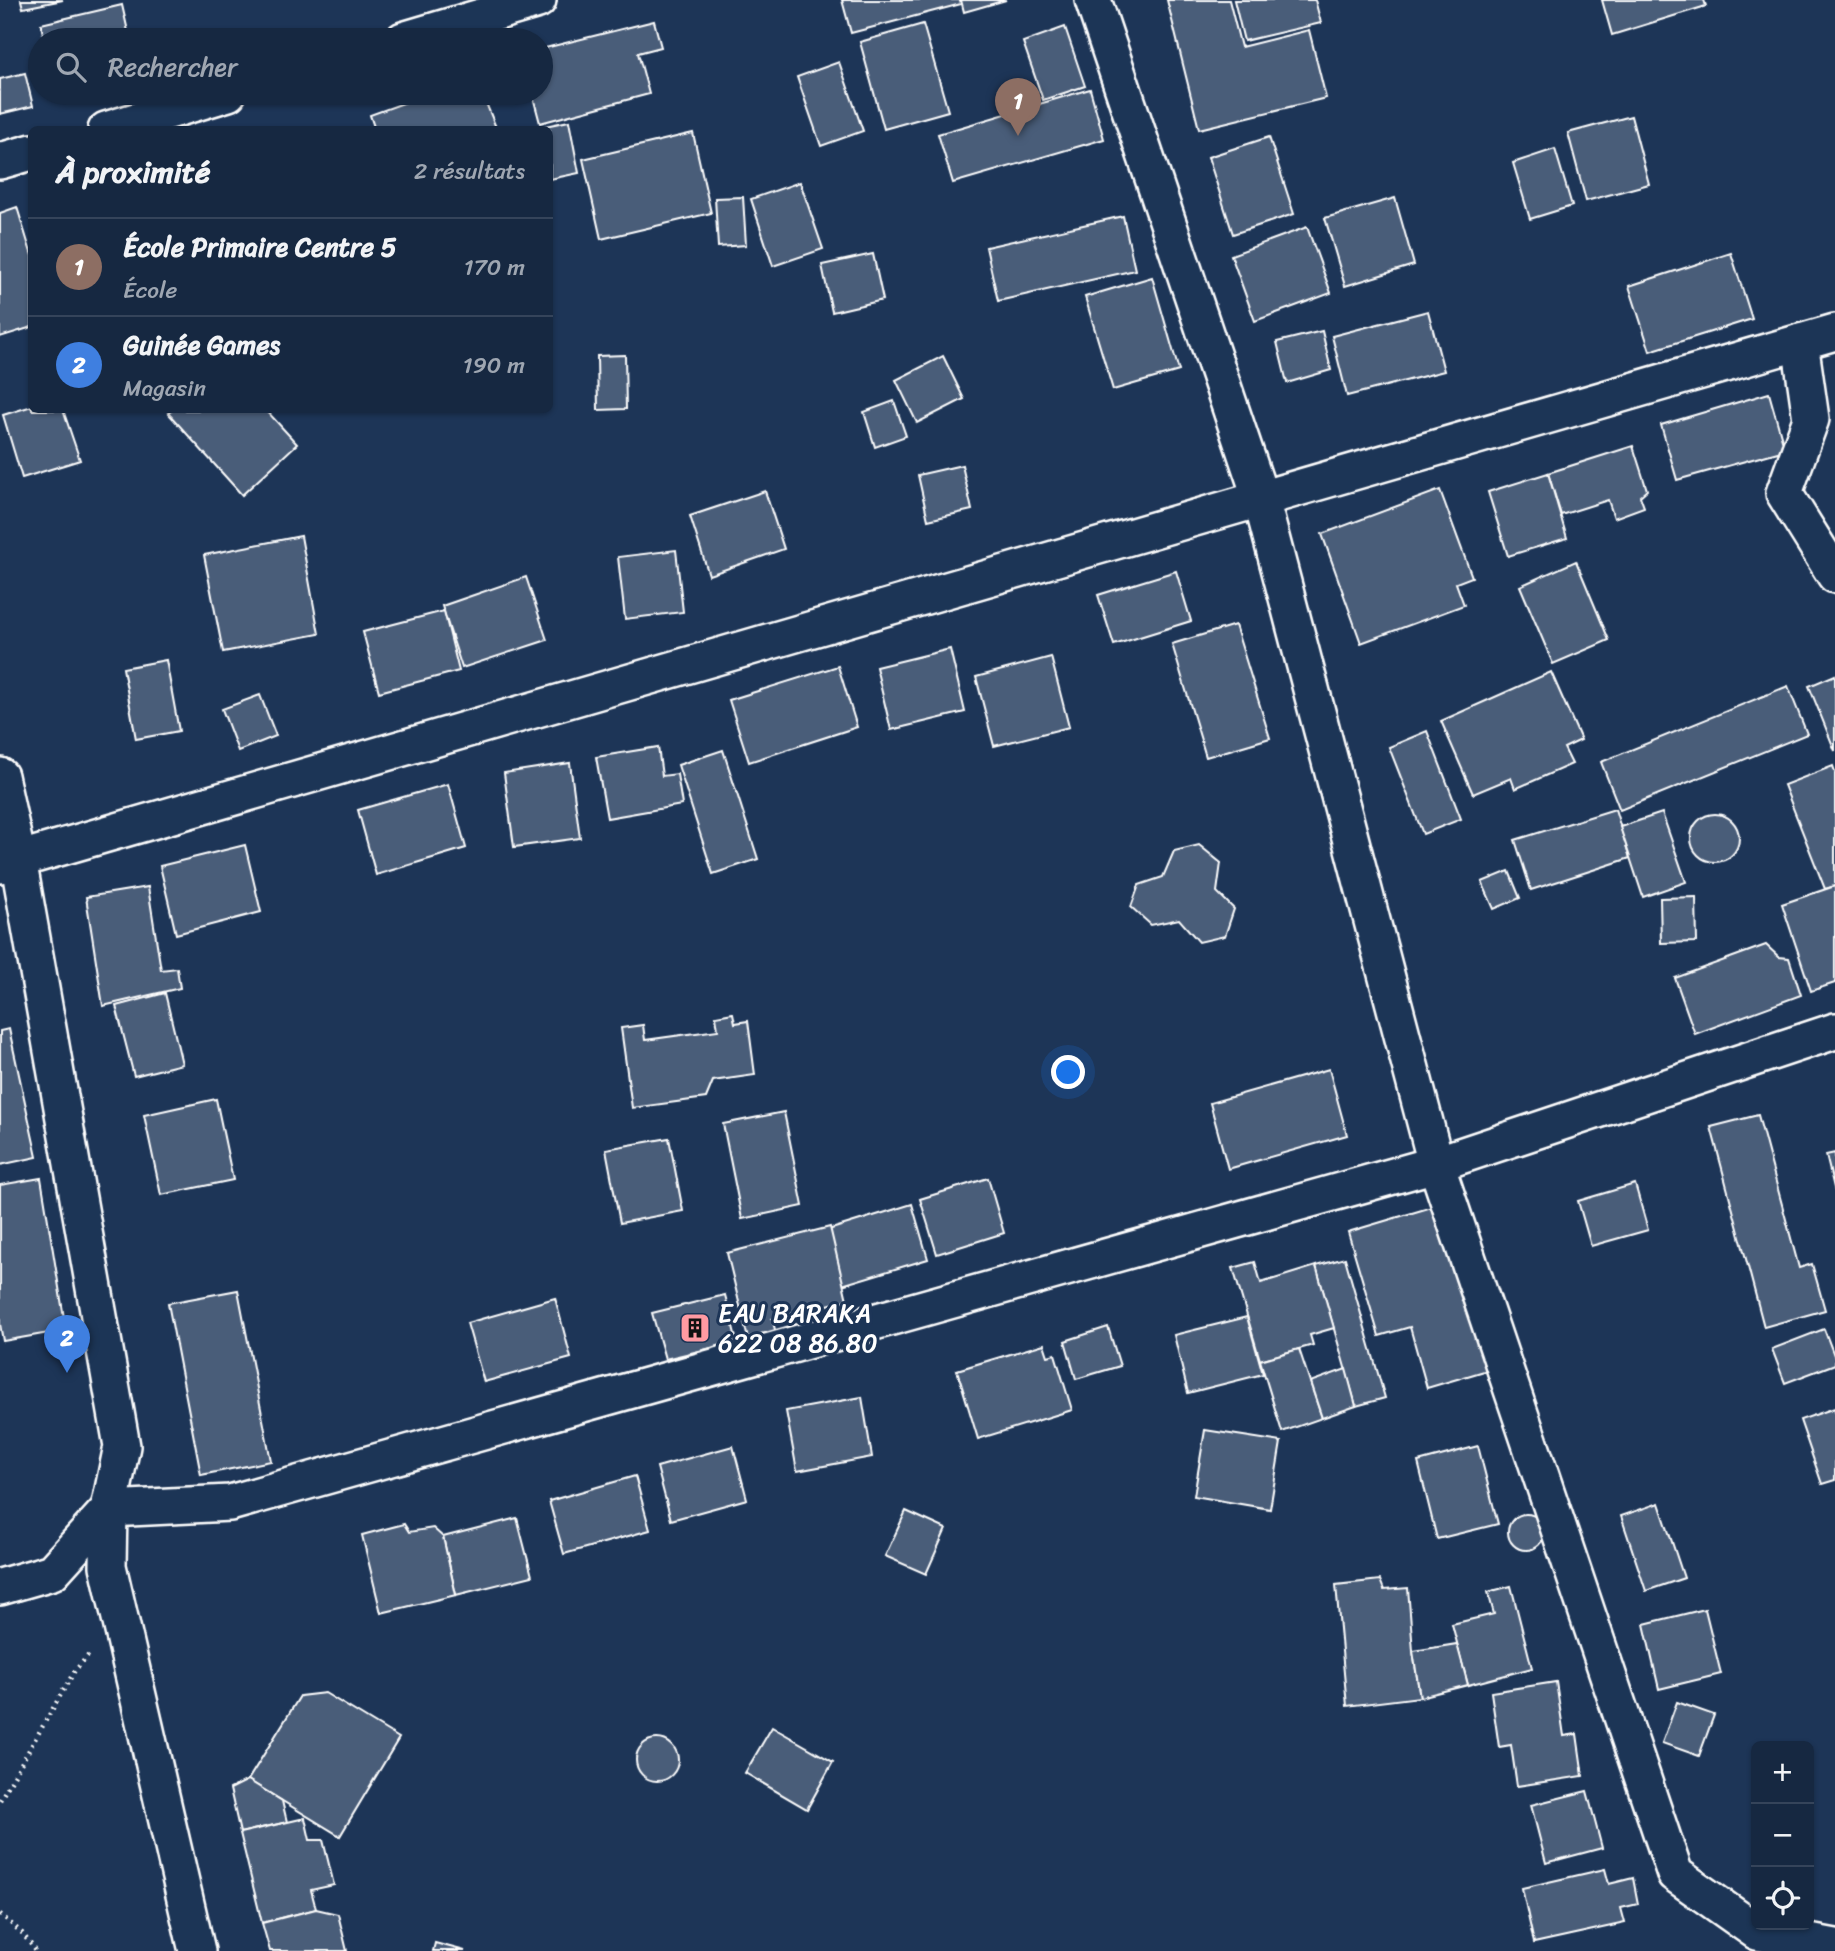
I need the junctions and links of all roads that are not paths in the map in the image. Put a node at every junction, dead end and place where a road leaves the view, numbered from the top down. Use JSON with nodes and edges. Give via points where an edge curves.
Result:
{"nodes":[{"id":1,"x":538,"y":0,"type":"edge"},
{"id":2,"x":1093,"y":0,"type":"edge"},
{"id":3,"x":444,"y":28,"type":"edge"},
{"id":4,"x":188,"y":105,"type":"edge"},
{"id":5,"x":119,"y":126,"type":"edge"},
{"id":6,"x":28,"y":153,"type":"edge"},
{"id":7,"x":0,"y":161,"type":"edge"},
{"id":8,"x":1835,"y":332,"type":"edge"},
{"id":9,"x":1800,"y":342,"type":"junction"},
{"id":10,"x":1261,"y":499,"type":"junction"},
{"id":11,"x":1835,"y":575,"type":"edge"},
{"id":12,"x":0,"y":776,"type":"edge"},
{"id":13,"x":9,"y":862,"type":"edge"},
{"id":14,"x":1835,"y":1031,"type":"edge"},
{"id":15,"x":1436,"y":1164,"type":"junction"},
{"id":16,"x":108,"y":1509,"type":"junction"},
{"id":17,"x":0,"y":1587,"type":"edge"},
{"id":18,"x":1835,"y":1947,"type":"edge"},
{"id":19,"x":197,"y":1951,"type":"edge"}],
"edges":[{"from":1,"to":3,"type":"street"},
{"from":2,"to":10,"type":"street"},
{"from":4,"to":5,"type":"street"},
{"from":6,"to":7,"type":"street"},
{"from":8,"to":9,"type":"street"},
{"from":9,"to":10,"type":"street"},
{"from":9,"to":11,"type":"street","via":[[1811,418],[1784,493]]},
{"from":10,"to":13,"type":"street"},
{"from":10,"to":15,"type":"street"},
{"from":12,"to":13,"type":"street"},
{"from":13,"to":16,"type":"street","via":[[122,1446]]},
{"from":14,"to":15,"type":"street"},
{"from":15,"to":16,"type":"street","via":[[230,1503]]},
{"from":15,"to":18,"type":"street","via":[[1675,1874],[1757,1932]]},
{"from":16,"to":17,"type":"street","via":[[52,1573]]},
{"from":16,"to":19,"type":"street","via":[[108,1566]]}]}
